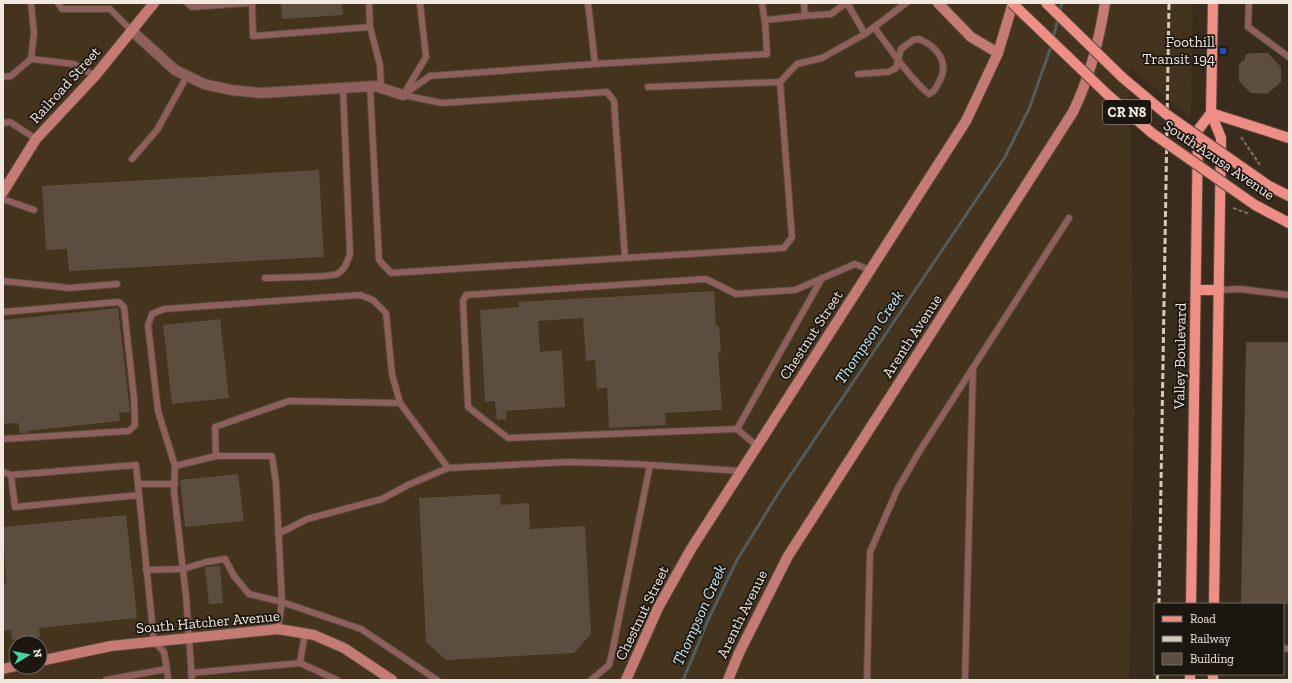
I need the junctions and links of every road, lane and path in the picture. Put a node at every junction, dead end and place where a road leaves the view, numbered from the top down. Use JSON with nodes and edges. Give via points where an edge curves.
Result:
{"nodes":[{"id":1,"x":31,"y":3,"type":"edge"},
{"id":2,"x":58,"y":3,"type":"edge"},
{"id":3,"x":114,"y":3,"type":"edge"},
{"id":4,"x":154,"y":3,"type":"edge"},
{"id":5,"x":187,"y":3,"type":"edge"},
{"id":6,"x":248,"y":3,"type":"edge"},
{"id":7,"x":252,"y":3,"type":"edge"},
{"id":8,"x":369,"y":3,"type":"edge"},
{"id":9,"x":420,"y":3,"type":"edge"},
{"id":10,"x":588,"y":3,"type":"edge"},
{"id":11,"x":762,"y":3,"type":"edge"},
{"id":12,"x":804,"y":3,"type":"edge"},
{"id":13,"x":847,"y":3,"type":"edge"},
{"id":14,"x":906,"y":3,"type":"edge"},
{"id":15,"x":938,"y":3,"type":"edge"},
{"id":16,"x":1012,"y":3,"type":"edge"},
{"id":17,"x":1046,"y":3,"type":"edge"},
{"id":18,"x":1105,"y":3,"type":"edge"},
{"id":19,"x":1213,"y":3,"type":"edge"},
{"id":20,"x":1249,"y":3,"type":"edge"},
{"id":21,"x":110,"y":9,"type":"junction"},
{"id":22,"x":804,"y":16,"type":"junction"},
{"id":23,"x":765,"y":24,"type":"junction"},
{"id":24,"x":370,"y":27,"type":"junction"},
{"id":25,"x":874,"y":27,"type":"junction"},
{"id":26,"x":132,"y":31,"type":"junction"},
{"id":27,"x":865,"y":34,"type":"junction"},
{"id":28,"x":998,"y":53,"type":"junction"},
{"id":29,"x":1289,"y":57,"type":"edge"},
{"id":30,"x":31,"y":59,"type":"junction"},
{"id":31,"x":899,"y":60,"type":"junction"},
{"id":32,"x":595,"y":64,"type":"junction"},
{"id":33,"x":858,"y":74,"type":"dead end"},
{"id":34,"x":95,"y":76,"type":"junction"},
{"id":35,"x":187,"y":76,"type":"junction"},
{"id":36,"x":3,"y":77,"type":"edge"},
{"id":37,"x":780,"y":82,"type":"junction"},
{"id":38,"x":370,"y":86,"type":"junction"},
{"id":39,"x":648,"y":87,"type":"dead end"},
{"id":40,"x":343,"y":88,"type":"junction"},
{"id":41,"x":380,"y":88,"type":"junction"},
{"id":42,"x":403,"y":95,"type":"junction"},
{"id":43,"x":1211,"y":113,"type":"junction"},
{"id":44,"x":3,"y":123,"type":"edge"},
{"id":45,"x":1241,"y":137,"type":"dead end"},
{"id":46,"x":1289,"y":138,"type":"edge"},
{"id":47,"x":36,"y":139,"type":"junction"},
{"id":48,"x":132,"y":159,"type":"dead end"},
{"id":49,"x":1260,"y":165,"type":"dead end"},
{"id":50,"x":3,"y":192,"type":"edge"},
{"id":51,"x":1289,"y":196,"type":"edge"},
{"id":52,"x":3,"y":199,"type":"edge"},
{"id":53,"x":1233,"y":208,"type":"dead end"},
{"id":54,"x":34,"y":210,"type":"dead end"},
{"id":55,"x":1254,"y":210,"type":"junction"},
{"id":56,"x":1069,"y":218,"type":"dead end"},
{"id":57,"x":1289,"y":223,"type":"edge"},
{"id":58,"x":625,"y":258,"type":"junction"},
{"id":59,"x":870,"y":270,"type":"junction"},
{"id":60,"x":265,"y":278,"type":"dead end"},
{"id":61,"x":822,"y":278,"type":"junction"},
{"id":62,"x":3,"y":281,"type":"edge"},
{"id":63,"x":117,"y":284,"type":"dead end"},
{"id":64,"x":1196,"y":290,"type":"junction"},
{"id":65,"x":1219,"y":290,"type":"junction"},
{"id":66,"x":1289,"y":295,"type":"edge"},
{"id":67,"x":3,"y":312,"type":"edge"},
{"id":68,"x":973,"y":367,"type":"junction"},
{"id":69,"x":400,"y":403,"type":"junction"},
{"id":70,"x":737,"y":430,"type":"junction"},
{"id":71,"x":3,"y":439,"type":"edge"},
{"id":72,"x":757,"y":446,"type":"junction"},
{"id":73,"x":216,"y":456,"type":"junction"},
{"id":74,"x":650,"y":465,"type":"junction"},
{"id":75,"x":176,"y":466,"type":"junction"},
{"id":76,"x":448,"y":468,"type":"junction"},
{"id":77,"x":741,"y":471,"type":"junction"},
{"id":78,"x":3,"y":472,"type":"edge"},
{"id":79,"x":11,"y":475,"type":"junction"},
{"id":80,"x":138,"y":484,"type":"junction"},
{"id":81,"x":174,"y":484,"type":"junction"},
{"id":82,"x":140,"y":495,"type":"junction"},
{"id":83,"x":278,"y":534,"type":"junction"},
{"id":84,"x":183,"y":568,"type":"junction"},
{"id":85,"x":146,"y":570,"type":"junction"},
{"id":86,"x":282,"y":602,"type":"junction"},
{"id":87,"x":1191,"y":603,"type":"edge"},
{"id":88,"x":1214,"y":603,"type":"edge"},
{"id":89,"x":278,"y":629,"type":"junction"},
{"id":90,"x":305,"y":633,"type":"junction"},
{"id":91,"x":188,"y":638,"type":"junction"},
{"id":92,"x":154,"y":641,"type":"junction"},
{"id":93,"x":48,"y":659,"type":"edge"},
{"id":94,"x":300,"y":663,"type":"junction"},
{"id":95,"x":167,"y":670,"type":"junction"},
{"id":96,"x":191,"y":673,"type":"junction"},
{"id":97,"x":106,"y":680,"type":"edge"},
{"id":98,"x":168,"y":680,"type":"edge"},
{"id":99,"x":192,"y":680,"type":"edge"},
{"id":100,"x":337,"y":680,"type":"edge"},
{"id":101,"x":392,"y":680,"type":"edge"},
{"id":102,"x":438,"y":680,"type":"edge"},
{"id":103,"x":591,"y":680,"type":"edge"},
{"id":104,"x":626,"y":680,"type":"edge"},
{"id":105,"x":728,"y":680,"type":"edge"},
{"id":106,"x":867,"y":680,"type":"edge"},
{"id":107,"x":965,"y":680,"type":"edge"}],
"edges":[{"from":1,"to":30,"type":"lane","via":[[34,32]]},
{"from":2,"to":21,"type":"lane","via":[[62,9]]},
{"from":3,"to":21,"type":"lane"},
{"from":4,"to":26,"type":"street","name":"Railroad Street"},
{"from":5,"to":6,"type":"lane","via":[[192,7]]},
{"from":7,"to":24,"type":"lane","via":[[254,36]]},
{"from":8,"to":24,"type":"lane"},
{"from":9,"to":42,"type":"lane","via":[[426,57]]},
{"from":10,"to":32,"type":"lane"},
{"from":11,"to":23,"type":"lane"},
{"from":12,"to":22,"type":"lane"},
{"from":13,"to":22,"type":"lane","via":[[831,14]]},
{"from":13,"to":27,"type":"lane"},
{"from":14,"to":25,"type":"lane"},
{"from":15,"to":28,"type":"street","via":[[970,37]]},
{"from":16,"to":28,"type":"street","name":"Chestnut Street"},
{"from":16,"to":55,"type":"main road","name":"South Azusa Avenue","number":"CR N8","bridge":true,"via":[[1108,95],[1152,133]]},
{"from":17,"to":51,"type":"main road","name":"South Azusa Avenue","number":"CR N8","bridge":true,"via":[[1123,78],[1166,114],[1269,186]]},
{"from":18,"to":105,"type":"street","name":"Arenth Avenue","via":[[1095,54],[1073,112],[788,556]]},
{"from":19,"to":43,"type":"main road"},
{"from":20,"to":29,"type":"lane","via":[[1248,27]]},
{"from":21,"to":26,"type":"lane"},
{"from":22,"to":23,"type":"lane","via":[[765,20]]},
{"from":23,"to":32,"type":"lane","via":[[767,54]]},
{"from":24,"to":41,"type":"lane","via":[[380,65]]},
{"from":25,"to":27,"type":"lane"},
{"from":25,"to":31,"type":"lane"},
{"from":26,"to":34,"type":"street","name":"Railroad Street"},
{"from":26,"to":35,"type":"street","via":[[175,70]]},
{"from":27,"to":37,"type":"lane","via":[[822,58],[797,64]]},
{"from":28,"to":59,"type":"street","name":"Chestnut Street","via":[[966,121]]},
{"from":30,"to":34,"type":"lane","via":[[74,64]]},
{"from":30,"to":36,"type":"lane","via":[[11,76]]},
{"from":31,"to":31,"type":"lane","via":[[923,89],[929,94],[934,92],[943,75],[944,66],[932,47],[919,39],[913,40],[901,49]]},
{"from":31,"to":33,"type":"lane","via":[[896,68],[888,72]]},
{"from":32,"to":42,"type":"lane","via":[[430,76]]},
{"from":34,"to":47,"type":"street","name":"Railroad Street"},
{"from":35,"to":40,"type":"street","via":[[204,84],[261,93]]},
{"from":35,"to":48,"type":"lane","via":[[157,130]]},
{"from":37,"to":39,"type":"lane"},
{"from":37,"to":58,"type":"lane","via":[[792,237],[784,248]]},
{"from":38,"to":40,"type":"street"},
{"from":38,"to":41,"type":"street"},
{"from":38,"to":58,"type":"lane","via":[[379,260],[391,272]]},
{"from":40,"to":60,"type":"lane","via":[[350,254],[346,267],[337,274]]},
{"from":41,"to":42,"type":"street"},
{"from":42,"to":58,"type":"lane","via":[[442,103],[607,92],[614,101]]},
{"from":43,"to":46,"type":"main road"},
{"from":43,"to":64,"type":"main road","name":"Valley Boulevard","via":[[1198,130]]},
{"from":43,"to":65,"type":"main road","via":[[1221,138]]},
{"from":44,"to":47,"type":"lane","via":[[10,122]]},
{"from":45,"to":49,"type":"path"},
{"from":47,"to":50,"type":"street","name":"Railroad Street"},
{"from":52,"to":54,"type":"lane"},
{"from":53,"to":55,"type":"path"},
{"from":55,"to":57,"type":"main road","name":"South Azusa Avenue","number":"CR N8"},
{"from":56,"to":68,"type":"lane"},
{"from":59,"to":61,"type":"lane","via":[[855,264]]},
{"from":59,"to":72,"type":"street","name":"Chestnut Street"},
{"from":61,"to":70,"type":"lane"},
{"from":61,"to":70,"type":"lane","via":[[795,290],[736,294],[706,279],[466,295],[463,301],[468,407],[508,438]]},
{"from":62,"to":63,"type":"lane","via":[[70,288]]},
{"from":64,"to":65,"type":"main road"},
{"from":64,"to":87,"type":"main road","name":"Valley Boulevard"},
{"from":65,"to":66,"type":"lane","via":[[1240,289]]},
{"from":65,"to":88,"type":"main road"},
{"from":67,"to":71,"type":"lane","via":[[119,302],[124,307],[135,425],[129,431]]},
{"from":68,"to":106,"type":"lane","via":[[919,452],[898,490],[870,552]]},
{"from":68,"to":107,"type":"lane"},
{"from":69,"to":73,"type":"lane","via":[[289,401],[215,427]]},
{"from":69,"to":75,"type":"lane","via":[[392,374],[386,313],[373,300],[360,294],[164,309],[152,314],[148,325],[158,411]]},
{"from":69,"to":76,"type":"lane"},
{"from":70,"to":72,"type":"lane"},
{"from":72,"to":77,"type":"street","name":"Chestnut Street"},
{"from":73,"to":75,"type":"lane"},
{"from":73,"to":83,"type":"lane","via":[[272,456]]},
{"from":74,"to":76,"type":"lane","via":[[569,462]]},
{"from":74,"to":77,"type":"lane"},
{"from":74,"to":103,"type":"lane","via":[[609,665]]},
{"from":75,"to":81,"type":"lane"},
{"from":76,"to":83,"type":"lane","via":[[382,498],[308,519]]},
{"from":77,"to":104,"type":"street","name":"Chestnut Street","via":[[691,549],[658,608]]},
{"from":78,"to":79,"type":"lane"},
{"from":79,"to":80,"type":"lane","via":[[136,465]]},
{"from":79,"to":82,"type":"lane","via":[[15,507]]},
{"from":80,"to":81,"type":"lane"},
{"from":80,"to":82,"type":"lane"},
{"from":81,"to":84,"type":"lane"},
{"from":82,"to":85,"type":"lane"},
{"from":83,"to":86,"type":"lane"},
{"from":84,"to":85,"type":"lane"},
{"from":84,"to":86,"type":"lane","via":[[226,559],[234,576],[248,594]]},
{"from":84,"to":91,"type":"lane"},
{"from":85,"to":92,"type":"lane"},
{"from":86,"to":89,"type":"lane"},
{"from":86,"to":102,"type":"lane","via":[[361,629]]},
{"from":89,"to":90,"type":"street","name":"South Hatcher Avenue"},
{"from":89,"to":91,"type":"street","name":"South Hatcher Avenue"},
{"from":90,"to":94,"type":"lane"},
{"from":90,"to":101,"type":"street","name":"South Hatcher Avenue","via":[[344,648]]},
{"from":91,"to":92,"type":"street","name":"South Hatcher Avenue"},
{"from":91,"to":96,"type":"lane"},
{"from":92,"to":93,"type":"street","name":"South Hatcher Avenue","via":[[111,646]]},
{"from":92,"to":95,"type":"lane","via":[[164,652]]},
{"from":94,"to":96,"type":"lane"},
{"from":94,"to":100,"type":"lane"},
{"from":95,"to":97,"type":"lane"},
{"from":95,"to":98,"type":"lane"},
{"from":96,"to":99,"type":"lane"}]}
